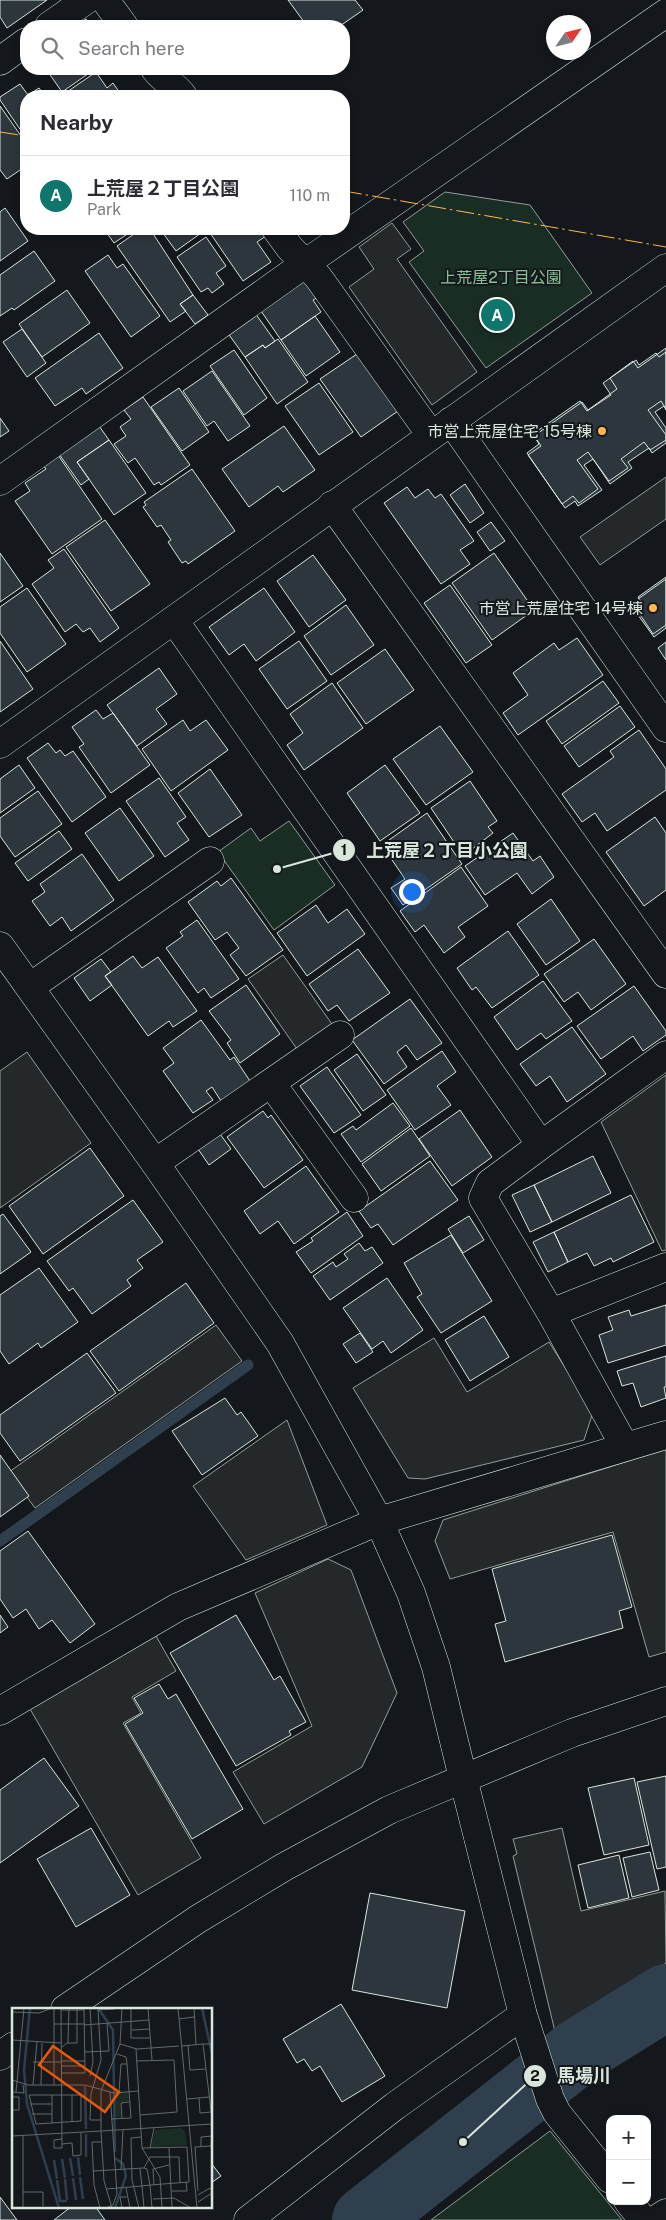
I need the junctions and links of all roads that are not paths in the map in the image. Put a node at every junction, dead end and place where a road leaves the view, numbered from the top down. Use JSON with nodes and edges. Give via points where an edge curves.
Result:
{"nodes":[{"id":1,"x":86,"y":0,"type":"edge"},
{"id":2,"x":105,"y":0,"type":"edge"},
{"id":3,"x":666,"y":13,"type":"edge"},
{"id":4,"x":58,"y":20,"type":"edge"},
{"id":5,"x":120,"y":20,"type":"edge"},
{"id":6,"x":20,"y":46,"type":"edge"},
{"id":7,"x":0,"y":61,"type":"edge"},
{"id":8,"x":159,"y":75,"type":"edge"},
{"id":9,"x":178,"y":90,"type":"edge"},
{"id":10,"x":350,"y":232,"type":"edge"},
{"id":11,"x":280,"y":235,"type":"edge"},
{"id":12,"x":346,"y":235,"type":"edge"},
{"id":13,"x":306,"y":263,"type":"junction"},
{"id":14,"x":659,"y":279,"type":"edge"},
{"id":15,"x":441,"y":428,"type":"junction"},
{"id":16,"x":0,"y":481,"type":"edge"},
{"id":17,"x":332,"y":506,"type":"junction"},
{"id":18,"x":174,"y":620,"type":"junction"},
{"id":19,"x":666,"y":728,"type":"edge"},
{"id":20,"x":0,"y":744,"type":"edge"},
{"id":21,"x":210,"y":861,"type":"dead end"},
{"id":22,"x":0,"y":946,"type":"edge"},
{"id":23,"x":666,"y":974,"type":"edge"},
{"id":24,"x":30,"y":987,"type":"junction"},
{"id":25,"x":340,"y":1036,"type":"dead end"},
{"id":26,"x":666,"y":1056,"type":"edge"},
{"id":27,"x":271,"y":1083,"type":"junction"},
{"id":28,"x":541,"y":1145,"type":"junction"},
{"id":29,"x":156,"y":1163,"type":"junction"},
{"id":30,"x":354,"y":1198,"type":"dead end"},
{"id":31,"x":666,"y":1267,"type":"edge"},
{"id":32,"x":551,"y":1313,"type":"junction"},
{"id":33,"x":666,"y":1435,"type":"edge"},
{"id":34,"x":625,"y":1447,"type":"junction"},
{"id":35,"x":379,"y":1521,"type":"junction"},
{"id":36,"x":666,"y":1701,"type":"edge"},
{"id":37,"x":0,"y":1711,"type":"edge"},
{"id":38,"x":463,"y":1778,"type":"junction"},
{"id":39,"x":66,"y":2008,"type":"edge"},
{"id":40,"x":523,"y":2015,"type":"junction"},
{"id":41,"x":12,"y":2047,"type":"edge"},
{"id":42,"x":0,"y":2056,"type":"edge"},
{"id":43,"x":606,"y":2174,"type":"edge"},
{"id":44,"x":631,"y":2205,"type":"edge"},
{"id":45,"x":666,"y":2214,"type":"edge"},
{"id":46,"x":248,"y":2220,"type":"edge"},
{"id":47,"x":643,"y":2220,"type":"edge"},
{"id":48,"x":655,"y":2220,"type":"edge"}],
"edges":[{"from":1,"to":4,"type":"street"},
{"from":2,"to":5,"type":"street"},
{"from":3,"to":10,"type":"street"},
{"from":6,"to":7,"type":"street"},
{"from":8,"to":9,"type":"street"},
{"from":11,"to":13,"type":"street"},
{"from":12,"to":13,"type":"street"},
{"from":13,"to":15,"type":"street"},
{"from":13,"to":16,"type":"street"},
{"from":14,"to":15,"type":"street"},
{"from":15,"to":17,"type":"street"},
{"from":15,"to":19,"type":"street"},
{"from":17,"to":18,"type":"street"},
{"from":17,"to":23,"type":"street"},
{"from":18,"to":20,"type":"street"},
{"from":18,"to":28,"type":"street"},
{"from":21,"to":24,"type":"street"},
{"from":22,"to":24,"type":"street"},
{"from":24,"to":29,"type":"street"},
{"from":25,"to":27,"type":"street"},
{"from":26,"to":28,"type":"street"},
{"from":27,"to":29,"type":"street"},
{"from":27,"to":30,"type":"street"},
{"from":28,"to":32,"type":"street","via":[[490,1183],[483,1198]]},
{"from":29,"to":35,"type":"street","via":[[280,1343]]},
{"from":31,"to":32,"type":"street"},
{"from":32,"to":34,"type":"street"},
{"from":33,"to":34,"type":"street"},
{"from":34,"to":35,"type":"street"},
{"from":35,"to":37,"type":"street","via":[[178,1607]]},
{"from":35,"to":38,"type":"street","via":[[411,1593],[436,1667]]},
{"from":36,"to":38,"type":"street","via":[[572,1733]]},
{"from":38,"to":39,"type":"street","via":[[389,1810],[284,1867],[183,1929]]},
{"from":38,"to":40,"type":"street"},
{"from":40,"to":43,"type":"street","via":[[557,2113]]},
{"from":40,"to":46,"type":"street","via":[[395,2106]]},
{"from":41,"to":42,"type":"street"},
{"from":44,"to":47,"type":"street"},
{"from":45,"to":48,"type":"street"}]}
